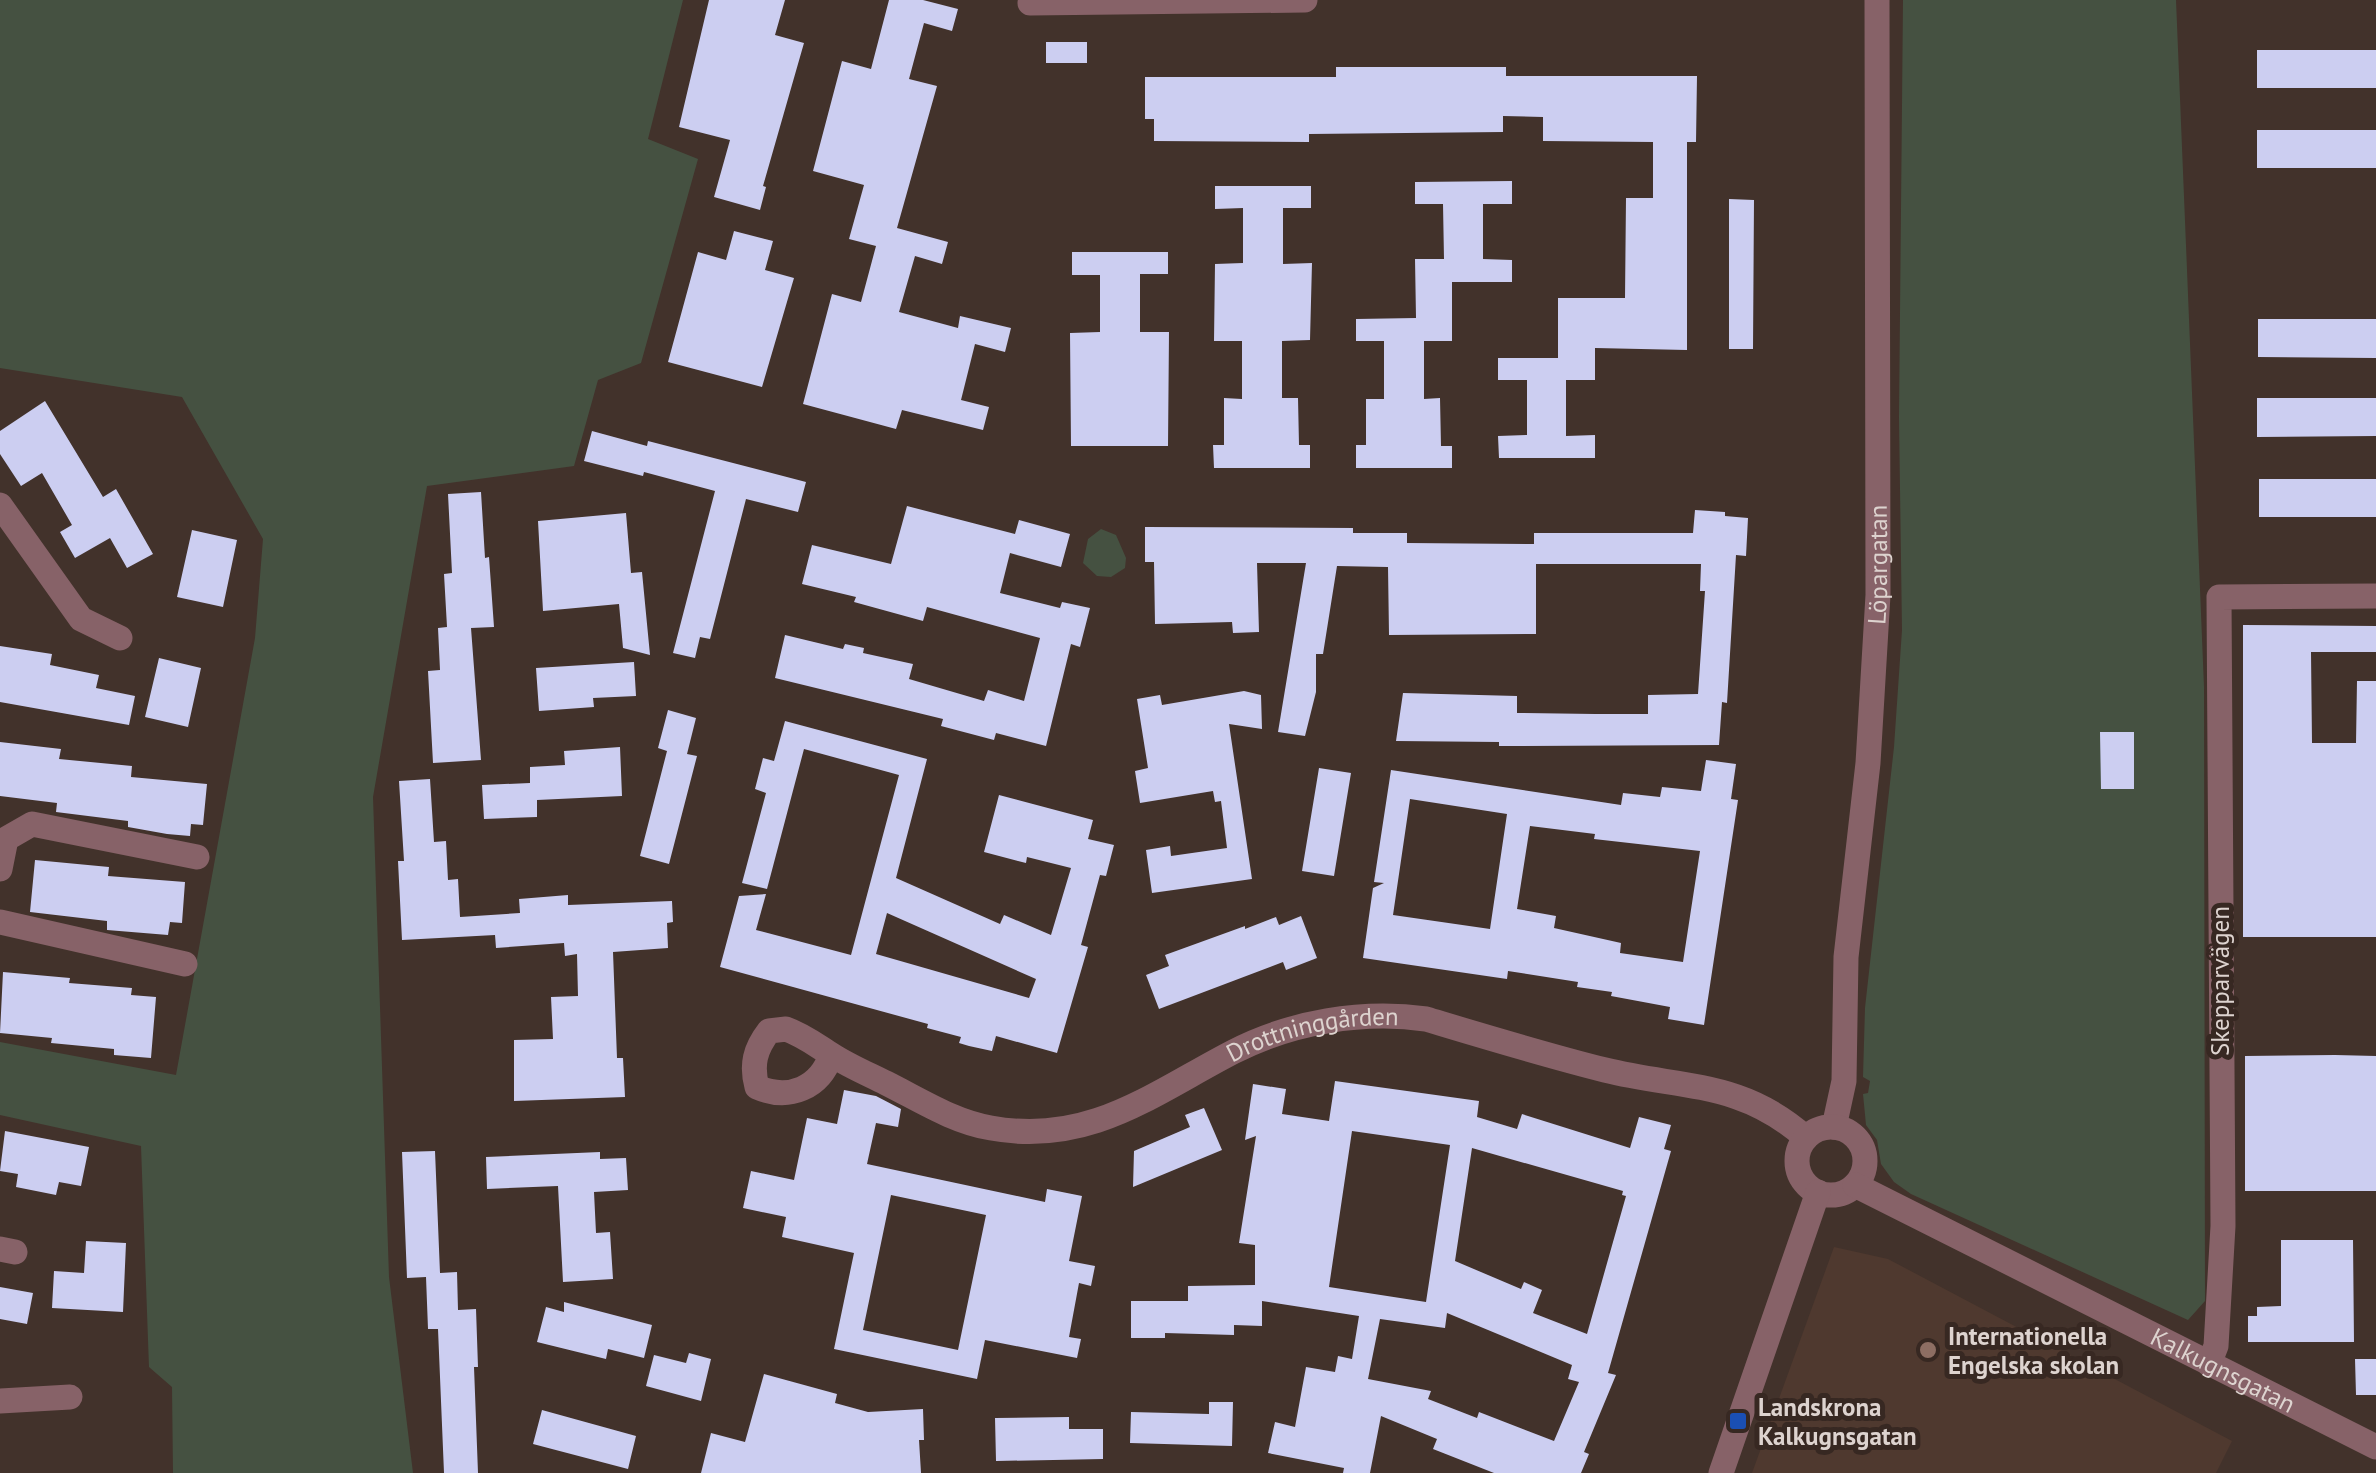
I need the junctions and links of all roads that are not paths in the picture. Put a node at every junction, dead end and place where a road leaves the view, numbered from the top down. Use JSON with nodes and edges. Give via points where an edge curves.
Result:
{"nodes":[{"id":1,"x":1305,"y":0,"type":"edge"},
{"id":2,"x":1877,"y":0,"type":"edge"},
{"id":3,"x":1030,"y":2,"type":"dead end"},
{"id":4,"x":0,"y":506,"type":"edge"},
{"id":5,"x":2376,"y":596,"type":"edge"},
{"id":6,"x":120,"y":638,"type":"dead end"},
{"id":7,"x":197,"y":857,"type":"dead end"},
{"id":8,"x":0,"y":869,"type":"edge"},
{"id":9,"x":0,"y":922,"type":"edge"},
{"id":10,"x":185,"y":964,"type":"dead end"},
{"id":11,"x":831,"y":1055,"type":"dead end"},
{"id":12,"x":1834,"y":1128,"type":"junction"},
{"id":13,"x":1806,"y":1138,"type":"junction"},
{"id":14,"x":1855,"y":1185,"type":"junction"},
{"id":15,"x":1818,"y":1192,"type":"junction"},
{"id":16,"x":2209,"y":1364,"type":"junction"},
{"id":17,"x":70,"y":1397,"type":"dead end"},
{"id":18,"x":0,"y":1400,"type":"edge"},
{"id":19,"x":2376,"y":1447,"type":"edge"},
{"id":20,"x":1721,"y":1473,"type":"edge"}],
"edges":[{"from":1,"to":3,"type":"street"},
{"from":2,"to":12,"type":"street","name":"Löpargatan","via":[[1880,520],[1868,763],[1846,957],[1844,1081]]},
{"from":4,"to":6,"type":"street","via":[[81,618]]},
{"from":5,"to":16,"type":"street","name":"Skepparvägen","via":[[2220,598],[2223,1226],[2216,1346]]},
{"from":7,"to":8,"type":"street","via":[[32,824],[6,840]]},
{"from":9,"to":10,"type":"street"},
{"from":11,"to":13,"type":"street","name":"Drottninggården","via":[[970,1123],[1042,1132],[1120,1114],[1237,1050],[1288,1032],[1400,1015],[1608,1070],[1735,1094]]},
{"from":12,"to":13,"type":"street"},
{"from":12,"to":14,"type":"street","via":[[1853,1136],[1863,1153]]},
{"from":13,"to":15,"type":"street","via":[[1798,1168]]},
{"from":14,"to":15,"type":"street","via":[[1837,1194]]},
{"from":14,"to":16,"type":"street","name":"Kalkugnsgatan"},
{"from":15,"to":20,"type":"street"},
{"from":16,"to":19,"type":"street","name":"Kalkugnsgatan"},
{"from":17,"to":18,"type":"street"}]}
